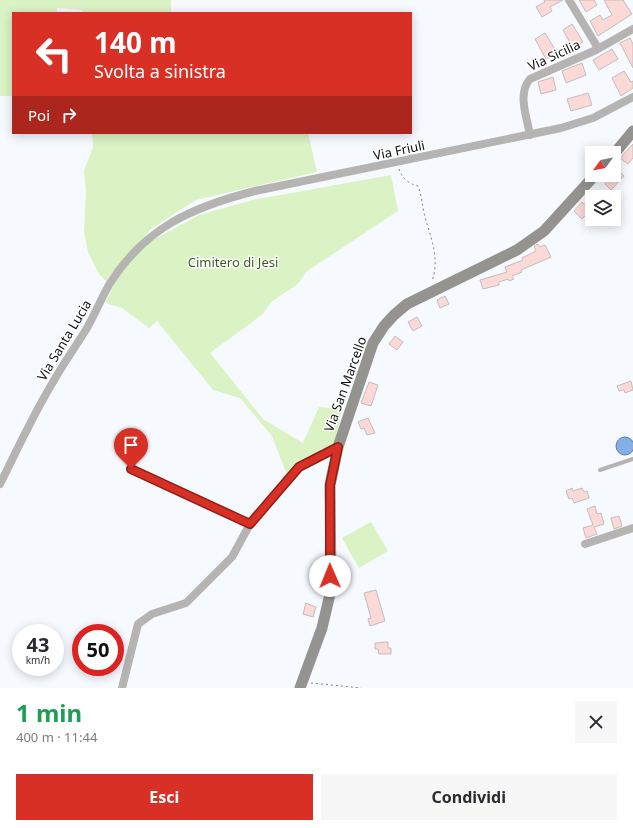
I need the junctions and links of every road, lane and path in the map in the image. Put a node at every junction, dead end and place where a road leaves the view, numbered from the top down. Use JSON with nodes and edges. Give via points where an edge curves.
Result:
{"nodes":[{"id":1,"x":569,"y":0,"type":"edge"},
{"id":2,"x":633,"y":29,"type":"edge"},
{"id":3,"x":598,"y":48,"type":"junction"},
{"id":4,"x":633,"y":97,"type":"edge"},
{"id":5,"x":633,"y":131,"type":"edge"},
{"id":6,"x":530,"y":135,"type":"junction"},
{"id":7,"x":621,"y":146,"type":"edge"},
{"id":8,"x":396,"y":163,"type":"junction"},
{"id":9,"x":589,"y":182,"type":"edge"},
{"id":10,"x":169,"y":224,"type":"joint"},
{"id":11,"x":428,"y":293,"type":"junction"},
{"id":12,"x":338,"y":447,"type":"junction"},
{"id":13,"x":633,"y":459,"type":"edge"},
{"id":14,"x":131,"y":469,"type":"dead end"},
{"id":15,"x":600,"y":470,"type":"dead end"},
{"id":16,"x":0,"y":484,"type":"edge"},
{"id":17,"x":250,"y":524,"type":"junction"},
{"id":18,"x":633,"y":528,"type":"edge"},
{"id":19,"x":584,"y":544,"type":"dead end"},
{"id":20,"x":302,"y":685,"type":"edge"},
{"id":21,"x":122,"y":688,"type":"edge"},
{"id":22,"x":361,"y":688,"type":"edge"}],
"edges":[{"from":1,"to":3,"type":"street","name":"Via Sicilia"},
{"from":2,"to":3,"type":"street","name":"Via Sicilia"},
{"from":3,"to":6,"type":"street","name":"Via Sicilia","via":[[530,79],[525,84],[523,96]]},
{"from":4,"to":6,"type":"street","name":"Via Friuli","via":[[593,118]]},
{"from":5,"to":7,"type":"main road"},
{"from":6,"to":8,"type":"street","name":"Via Friuli"},
{"from":8,"to":10,"type":"street","name":"Via Friuli","via":[[221,199]]},
{"from":8,"to":11,"type":"path","via":[[401,174],[410,184],[418,186],[421,194],[436,258]]},
{"from":9,"to":11,"type":"main road","name":"Via San Marcello","via":[[544,231],[517,250]]},
{"from":10,"to":16,"type":"street","name":"Via Santa Lucia","via":[[138,248],[109,285],[87,328],[43,399]]},
{"from":11,"to":12,"type":"main road","name":"Via San Marcello","via":[[407,304],[394,315],[373,343]]},
{"from":12,"to":17,"type":"street","via":[[299,467]]},
{"from":12,"to":20,"type":"main road","name":"Via San Marcello","via":[[330,485],[331,590],[322,628]]},
{"from":13,"to":15,"type":"lane"},
{"from":14,"to":17,"type":"street"},
{"from":17,"to":21,"type":"street","via":[[232,557],[186,603],[152,614],[138,624]]},
{"from":18,"to":19,"type":"street"},
{"from":20,"to":22,"type":"path"}]}
